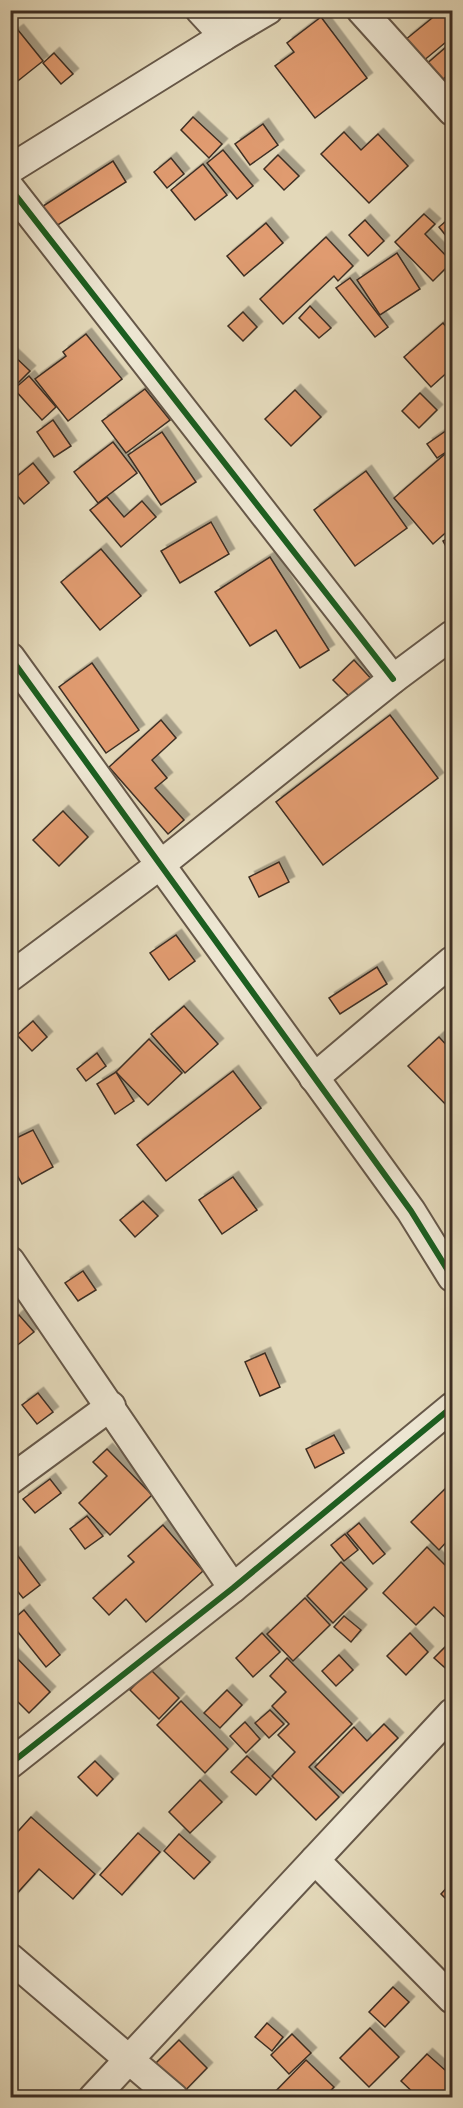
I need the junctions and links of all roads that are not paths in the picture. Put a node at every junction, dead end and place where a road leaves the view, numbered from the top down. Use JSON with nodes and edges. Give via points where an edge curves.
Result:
{"nodes":[{"id":1,"x":200,"y":10,"type":"edge"},
{"id":2,"x":268,"y":10,"type":"edge"},
{"id":3,"x":361,"y":10,"type":"edge"},
{"id":4,"x":224,"y":36,"type":"junction"},
{"id":5,"x":453,"y":111,"type":"edge"},
{"id":6,"x":10,"y":169,"type":"edge"},
{"id":7,"x":10,"y":188,"type":"edge"},
{"id":8,"x":453,"y":635,"type":"edge"},
{"id":9,"x":10,"y":657,"type":"edge"},
{"id":10,"x":393,"y":679,"type":"junction"},
{"id":11,"x":160,"y":865,"type":"junction"},
{"id":12,"x":453,"y":961,"type":"edge"},
{"id":13,"x":10,"y":977,"type":"edge"},
{"id":14,"x":314,"y":1078,"type":"junction"},
{"id":15,"x":10,"y":1261,"type":"edge"},
{"id":16,"x":453,"y":1277,"type":"edge"},
{"id":17,"x":111,"y":1406,"type":"junction"},
{"id":18,"x":453,"y":1407,"type":"edge"},
{"id":19,"x":10,"y":1480,"type":"edge"},
{"id":20,"x":233,"y":1588,"type":"junction"},
{"id":21,"x":453,"y":1713,"type":"edge"},
{"id":22,"x":10,"y":1764,"type":"edge"},
{"id":23,"x":315,"y":1860,"type":"junction"},
{"id":24,"x":10,"y":1958,"type":"edge"},
{"id":25,"x":453,"y":1999,"type":"edge"},
{"id":26,"x":130,"y":2060,"type":"junction"},
{"id":27,"x":93,"y":2097,"type":"edge"},
{"id":28,"x":174,"y":2097,"type":"edge"}],
"edges":[{"from":1,"to":4,"type":"street"},
{"from":2,"to":4,"type":"street"},
{"from":3,"to":5,"type":"street"},
{"from":4,"to":6,"type":"street"},
{"from":7,"to":10,"type":"street"},
{"from":8,"to":10,"type":"street"},
{"from":9,"to":11,"type":"street"},
{"from":10,"to":11,"type":"street"},
{"from":11,"to":13,"type":"street"},
{"from":11,"to":14,"type":"street"},
{"from":12,"to":14,"type":"street"},
{"from":14,"to":16,"type":"street","via":[[411,1211]]},
{"from":15,"to":17,"type":"street"},
{"from":17,"to":19,"type":"street"},
{"from":17,"to":20,"type":"street"},
{"from":18,"to":20,"type":"street"},
{"from":20,"to":22,"type":"street"},
{"from":21,"to":23,"type":"street"},
{"from":23,"to":25,"type":"street"},
{"from":23,"to":26,"type":"street"},
{"from":24,"to":26,"type":"street"},
{"from":26,"to":27,"type":"street"},
{"from":26,"to":28,"type":"street"}]}
